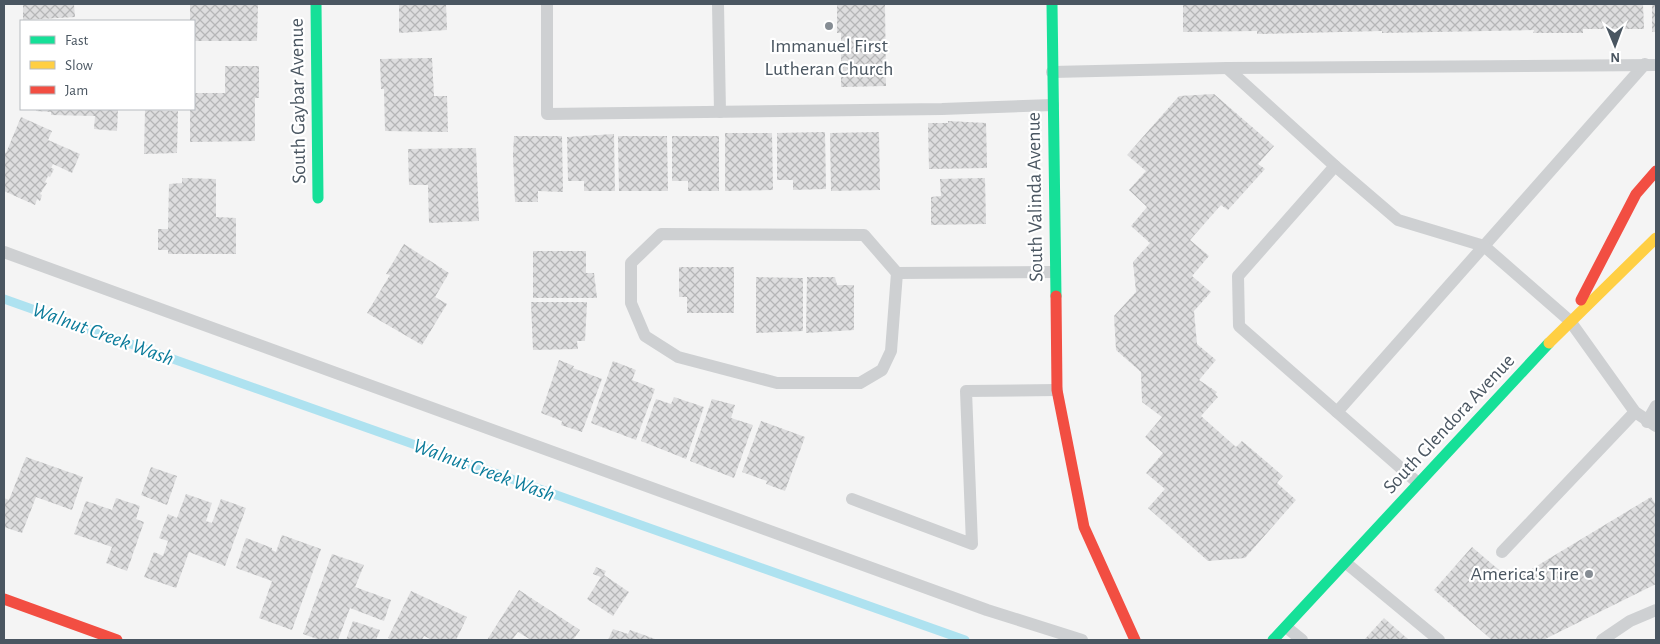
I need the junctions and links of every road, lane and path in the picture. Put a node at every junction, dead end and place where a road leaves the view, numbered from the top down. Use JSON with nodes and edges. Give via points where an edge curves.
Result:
{"nodes":[{"id":1,"x":316,"y":4,"type":"edge"},
{"id":2,"x":547,"y":4,"type":"edge"},
{"id":3,"x":718,"y":4,"type":"edge"},
{"id":4,"x":1052,"y":4,"type":"edge"},
{"id":5,"x":1651,"y":65,"type":"edge"},
{"id":6,"x":1227,"y":68,"type":"junction"},
{"id":7,"x":1052,"y":72,"type":"junction"},
{"id":8,"x":1052,"y":105,"type":"junction"},
{"id":9,"x":720,"y":112,"type":"junction"},
{"id":10,"x":1335,"y":166,"type":"junction"},
{"id":11,"x":1656,"y":171,"type":"edge"},
{"id":12,"x":318,"y":198,"type":"dead end"},
{"id":13,"x":1656,"y":238,"type":"edge"},
{"id":14,"x":1484,"y":246,"type":"junction"},
{"id":15,"x":4,"y":252,"type":"edge"},
{"id":16,"x":1055,"y":272,"type":"junction"},
{"id":17,"x":897,"y":273,"type":"junction"},
{"id":18,"x":1570,"y":322,"type":"junction"},
{"id":19,"x":1057,"y":390,"type":"junction"},
{"id":20,"x":1656,"y":406,"type":"edge"},
{"id":21,"x":1337,"y":412,"type":"junction"},
{"id":22,"x":1635,"y":412,"type":"junction"},
{"id":23,"x":1652,"y":424,"type":"edge"},
{"id":24,"x":1418,"y":483,"type":"junction"},
{"id":25,"x":852,"y":499,"type":"dead end"},
{"id":26,"x":1502,"y":552,"type":"dead end"},
{"id":27,"x":1346,"y":563,"type":"junction"},
{"id":28,"x":4,"y":599,"type":"edge"},
{"id":29,"x":1656,"y":610,"type":"edge"},
{"id":30,"x":1286,"y":627,"type":"junction"},
{"id":31,"x":117,"y":640,"type":"edge"},
{"id":32,"x":1082,"y":640,"type":"edge"},
{"id":33,"x":1134,"y":640,"type":"edge"},
{"id":34,"x":1273,"y":640,"type":"edge"},
{"id":35,"x":1302,"y":640,"type":"edge"},
{"id":36,"x":1439,"y":640,"type":"edge"},
{"id":37,"x":1602,"y":640,"type":"edge"}],
"edges":[{"from":1,"to":12,"type":"street","name":"South Gaybar Avenue"},
{"from":2,"to":9,"type":"lane","via":[[547,114]]},
{"from":3,"to":9,"type":"lane"},
{"from":4,"to":7,"type":"street","name":"South Valinda Avenue"},
{"from":5,"to":6,"type":"lane"},
{"from":5,"to":14,"type":"lane"},
{"from":6,"to":7,"type":"lane"},
{"from":6,"to":10,"type":"lane"},
{"from":7,"to":8,"type":"street","name":"South Valinda Avenue"},
{"from":8,"to":9,"type":"lane"},
{"from":8,"to":16,"type":"street","name":"South Valinda Avenue"},
{"from":10,"to":14,"type":"lane","via":[[1398,220]]},
{"from":10,"to":21,"type":"lane","via":[[1238,276],[1239,326]]},
{"from":11,"to":18,"type":"street","via":[[1636,194]]},
{"from":13,"to":18,"type":"street","name":"South Glendora Avenue"},
{"from":14,"to":18,"type":"lane"},
{"from":14,"to":21,"type":"lane"},
{"from":15,"to":32,"type":"lane","via":[[988,610]]},
{"from":16,"to":17,"type":"lane"},
{"from":16,"to":19,"type":"street","name":"South Valinda Avenue"},
{"from":17,"to":17,"type":"lane","via":[[864,235],[661,234],[631,263],[632,303],[645,336],[678,357],[777,383],[860,383],[882,370],[891,351]]},
{"from":18,"to":22,"type":"lane"},
{"from":18,"to":24,"type":"street","name":"South Glendora Avenue"},
{"from":19,"to":25,"type":"lane","via":[[966,391],[972,544]]},
{"from":19,"to":33,"type":"street","name":"South Valinda Avenue","via":[[1084,526]]},
{"from":20,"to":23,"type":"lane"},
{"from":21,"to":24,"type":"lane"},
{"from":22,"to":23,"type":"lane"},
{"from":22,"to":26,"type":"lane"},
{"from":24,"to":27,"type":"street","name":"South Glendora Avenue"},
{"from":27,"to":30,"type":"street","name":"South Glendora Avenue"},
{"from":27,"to":36,"type":"lane"},
{"from":28,"to":31,"type":"street"},
{"from":29,"to":37,"type":"lane","via":[[1630,621]]},
{"from":30,"to":34,"type":"street","name":"South Glendora Avenue"},
{"from":30,"to":35,"type":"lane"}]}
